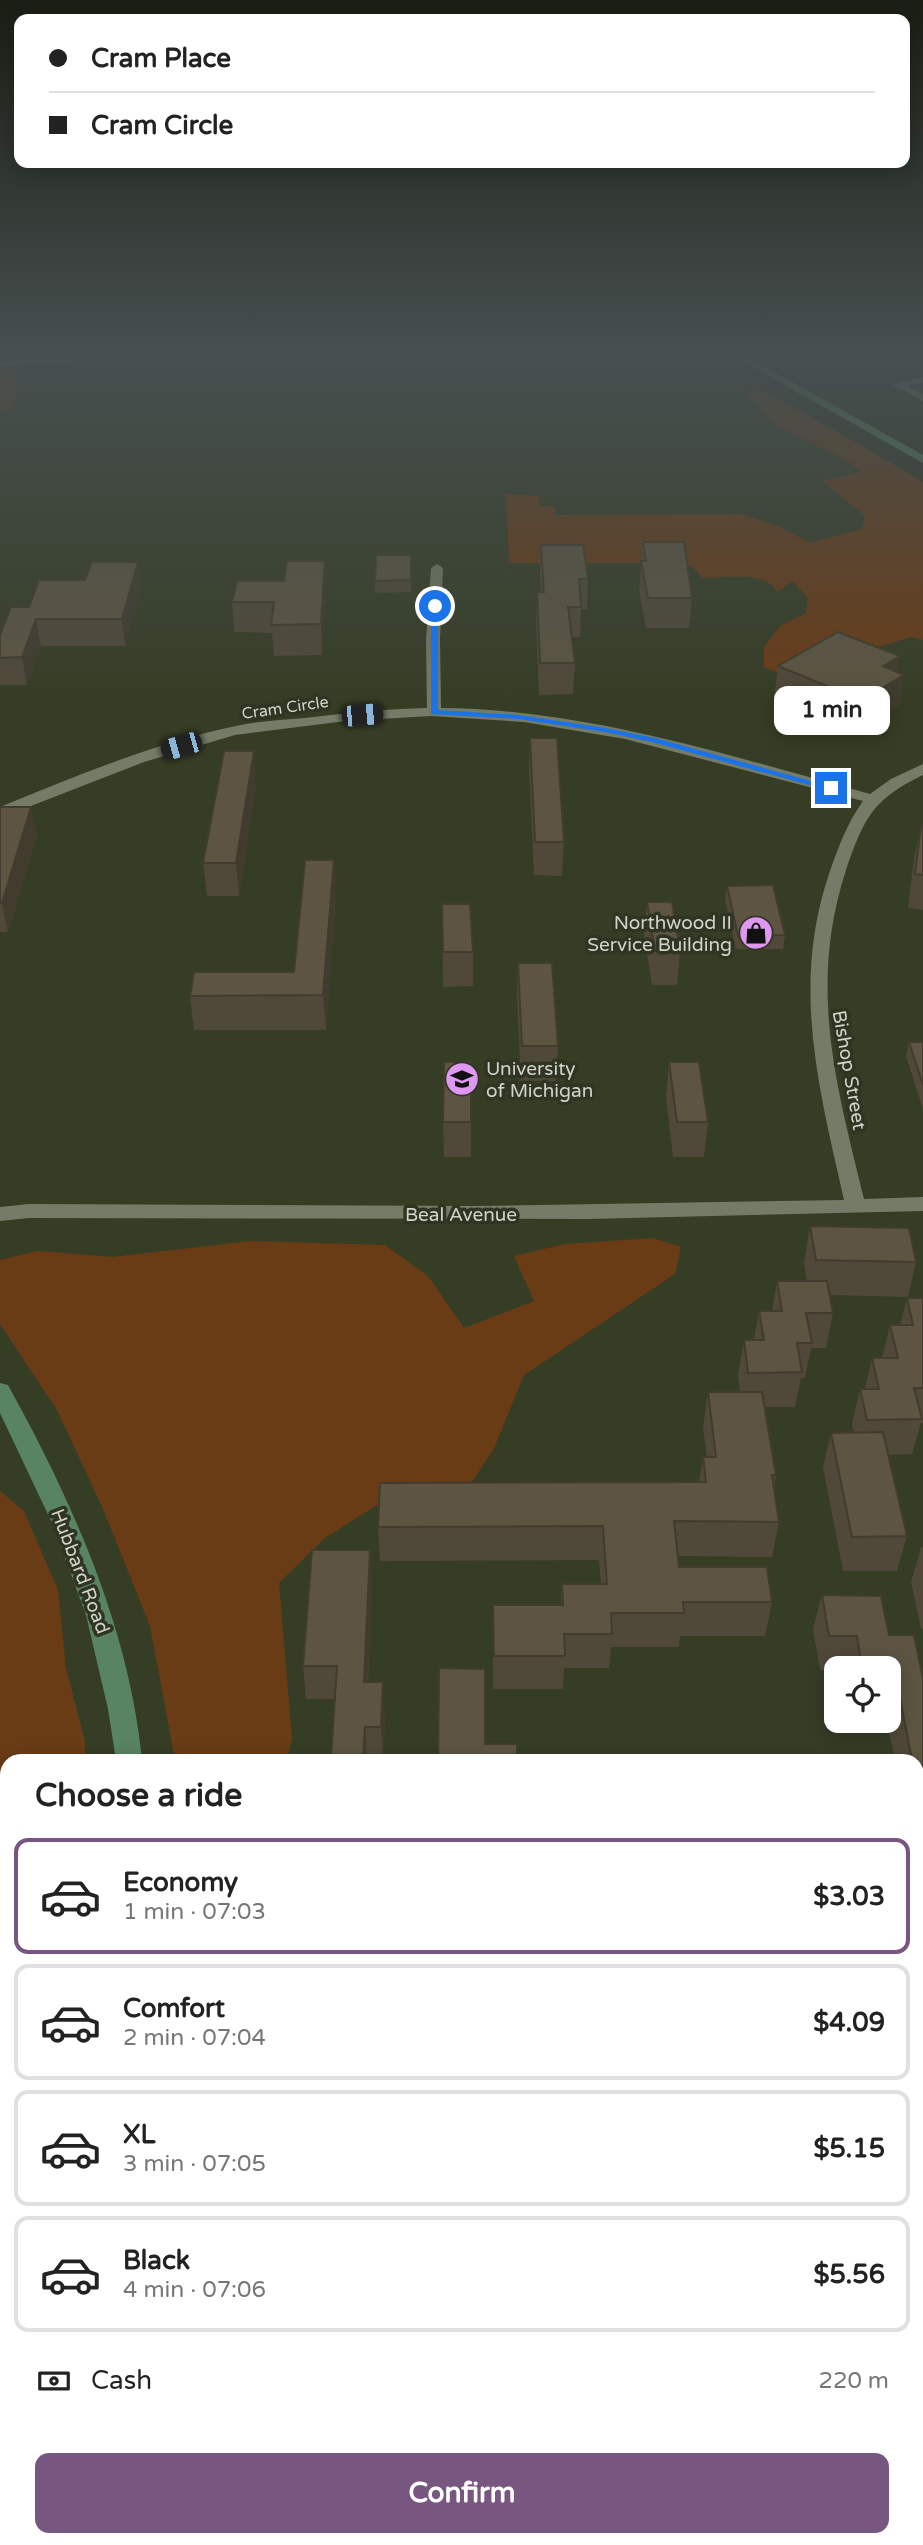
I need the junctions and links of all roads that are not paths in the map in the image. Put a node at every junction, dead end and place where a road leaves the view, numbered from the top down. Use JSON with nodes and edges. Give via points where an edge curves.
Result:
{"nodes":[{"id":1,"x":437,"y":568,"type":"dead end"},
{"id":2,"x":434,"y":712,"type":"junction"},
{"id":3,"x":923,"y":769,"type":"edge"},
{"id":4,"x":872,"y":799,"type":"junction"},
{"id":5,"x":0,"y":813,"type":"edge"},
{"id":6,"x":923,"y":1204,"type":"edge"},
{"id":7,"x":856,"y":1206,"type":"junction"},
{"id":8,"x":0,"y":1214,"type":"edge"},
{"id":9,"x":0,"y":1391,"type":"edge"},
{"id":10,"x":128,"y":1754,"type":"edge"}],
"edges":[{"from":1,"to":2,"type":"street"},
{"from":2,"to":4,"type":"street","name":"Cram Circle","via":[[519,717],[605,730]]},
{"from":2,"to":5,"type":"street","name":"Cram Circle","via":[[352,716],[228,732],[134,759]]},
{"from":3,"to":4,"type":"street"},
{"from":4,"to":7,"type":"street","name":"Bishop Street","via":[[830,889],[816,986],[824,1067]]},
{"from":6,"to":7,"type":"street","name":"Beal Avenue"},
{"from":7,"to":8,"type":"street","name":"Beal Avenue","via":[[506,1213]]},
{"from":9,"to":10,"type":"street","name":"Hubbard Road","via":[[64,1521],[93,1594],[110,1647]]}]}
